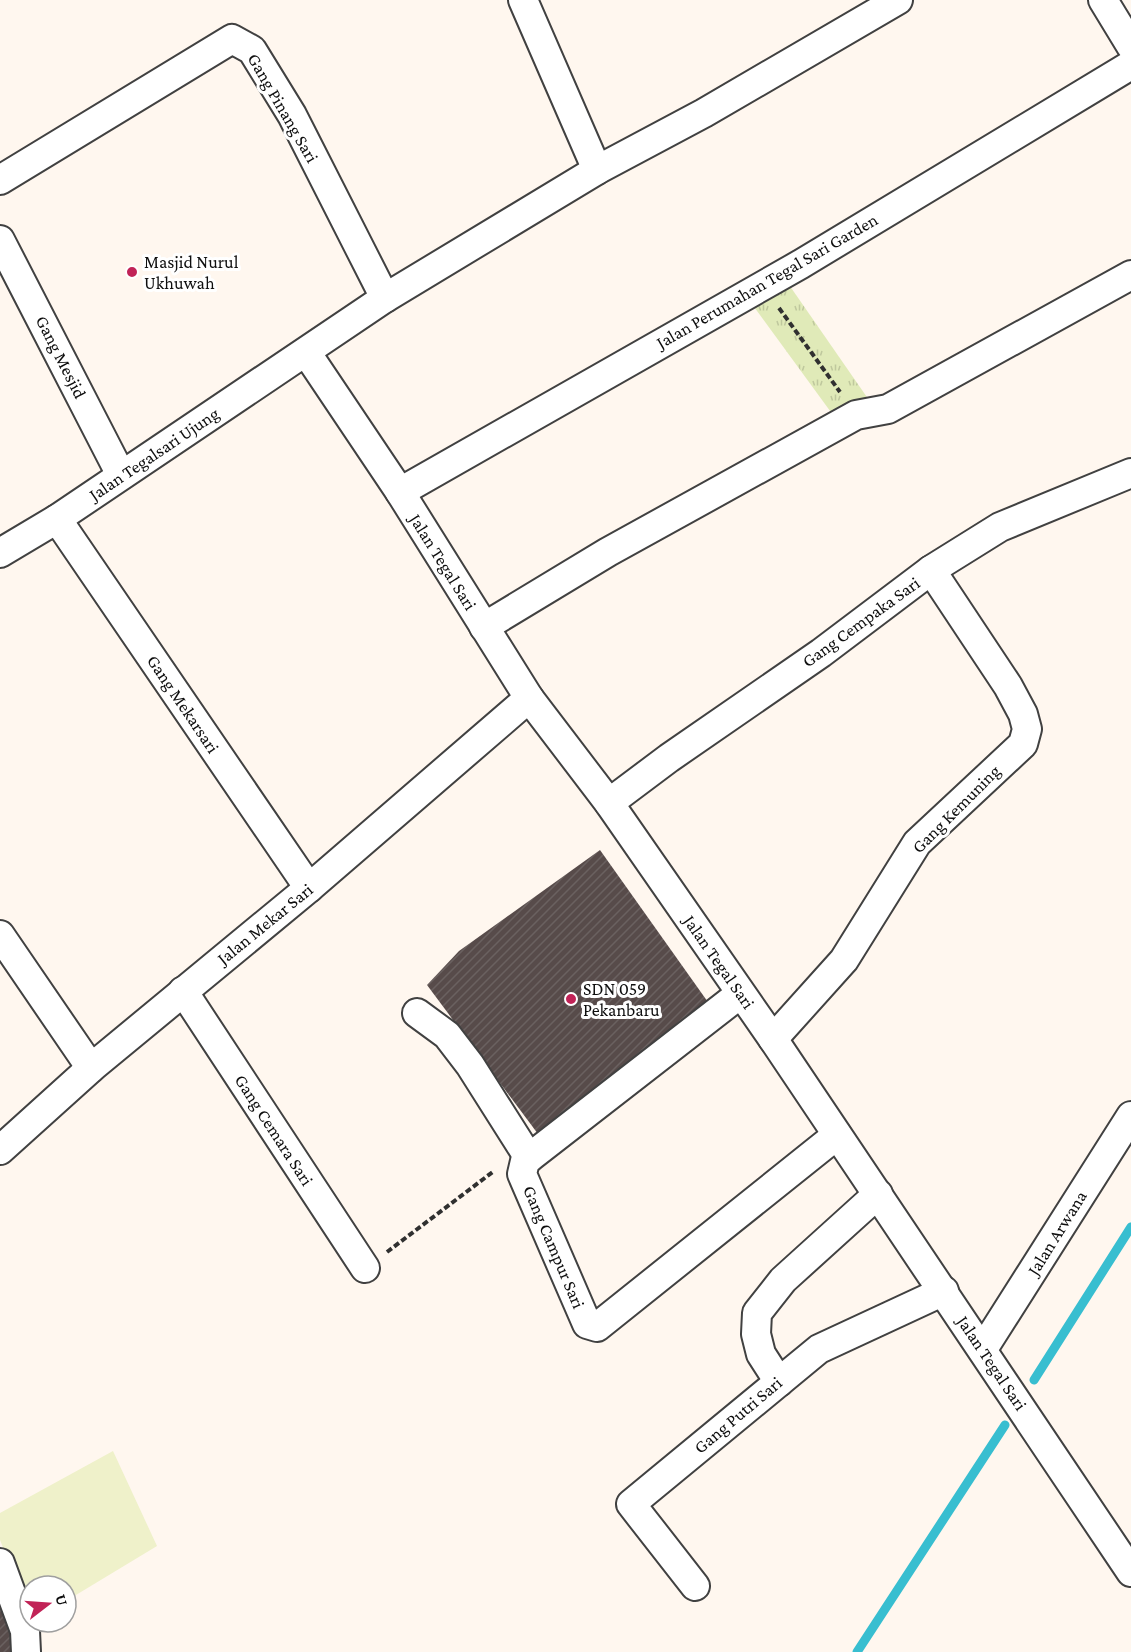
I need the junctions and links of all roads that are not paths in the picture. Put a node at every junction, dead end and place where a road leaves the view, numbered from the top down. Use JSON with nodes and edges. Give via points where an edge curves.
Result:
{"nodes":[{"id":1,"x":523,"y":0,"type":"edge"},
{"id":2,"x":898,"y":0,"type":"edge"},
{"id":3,"x":1104,"y":0,"type":"edge"},
{"id":4,"x":1131,"y":46,"type":"edge"},
{"id":5,"x":1131,"y":65,"type":"edge"},
{"id":6,"x":597,"y":170,"type":"junction"},
{"id":7,"x":0,"y":180,"type":"edge"},
{"id":8,"x":0,"y":240,"type":"edge"},
{"id":9,"x":1131,"y":275,"type":"edge"},
{"id":10,"x":385,"y":298,"type":"junction"},
{"id":11,"x":306,"y":352,"type":"junction"},
{"id":12,"x":1131,"y":473,"type":"edge"},
{"id":13,"x":121,"y":475,"type":"junction"},
{"id":14,"x":400,"y":492,"type":"junction"},
{"id":15,"x":57,"y":519,"type":"junction"},
{"id":16,"x":0,"y":553,"type":"edge"},
{"id":17,"x":932,"y":570,"type":"junction"},
{"id":18,"x":484,"y":627,"type":"junction"},
{"id":19,"x":529,"y":698,"type":"junction"},
{"id":20,"x":609,"y":803,"type":"junction"},
{"id":21,"x":309,"y":888,"type":"junction"},
{"id":22,"x":0,"y":935,"type":"edge"},
{"id":23,"x":183,"y":992,"type":"junction"},
{"id":24,"x":740,"y":994,"type":"junction"},
{"id":25,"x":417,"y":1013,"type":"dead end"},
{"id":26,"x":773,"y":1039,"type":"junction"},
{"id":27,"x":91,"y":1068,"type":"junction"},
{"id":28,"x":1131,"y":1116,"type":"edge"},
{"id":29,"x":837,"y":1135,"type":"junction"},
{"id":30,"x":0,"y":1150,"type":"edge"},
{"id":31,"x":525,"y":1153,"type":"junction"},
{"id":32,"x":878,"y":1194,"type":"junction"},
{"id":33,"x":365,"y":1268,"type":"road end"},
{"id":34,"x":944,"y":1291,"type":"junction"},
{"id":35,"x":983,"y":1349,"type":"junction"},
{"id":36,"x":779,"y":1382,"type":"junction"},
{"id":37,"x":0,"y":1563,"type":"edge"},
{"id":38,"x":1131,"y":1572,"type":"edge"},
{"id":39,"x":695,"y":1586,"type":"dead end"},
{"id":40,"x":26,"y":1652,"type":"edge"}],
"edges":[{"from":1,"to":6,"type":"street"},
{"from":2,"to":6,"type":"street","name":"Jalan Tegalsari Ujung","via":[[705,113]]},
{"from":3,"to":4,"type":"street"},
{"from":5,"to":14,"type":"street","name":"Jalan Perumahan Tegal Sari Garden","via":[[763,285]]},
{"from":6,"to":10,"type":"street","name":"Jalan Tegalsari Ujung"},
{"from":7,"to":10,"type":"street","name":"Gang Pinang Sari","via":[[232,39],[252,50],[286,106]]},
{"from":8,"to":13,"type":"street","name":"Gang Mesjid"},
{"from":9,"to":18,"type":"street","via":[[888,409],[856,415],[608,552]]},
{"from":10,"to":11,"type":"street","name":"Jalan Tegalsari Ujung"},
{"from":11,"to":13,"type":"street","name":"Jalan Tegalsari Ujung"},
{"from":11,"to":14,"type":"street","name":"Jalan Tegal Sari"},
{"from":12,"to":17,"type":"street","name":"Gang Cempaka Sari","via":[[1000,527]]},
{"from":13,"to":15,"type":"street","name":"Jalan Tegalsari Ujung"},
{"from":14,"to":18,"type":"street","name":"Jalan Tegal Sari"},
{"from":15,"to":16,"type":"street","name":"Jalan Tegalsari Ujung"},
{"from":15,"to":21,"type":"street","name":"Gang Mekarsari"},
{"from":17,"to":20,"type":"street","name":"Gang Cempaka Sari"},
{"from":17,"to":26,"type":"street","name":"Gang Kemuning","via":[[1023,714],[1027,729],[1023,744],[917,843],[844,960]]},
{"from":18,"to":19,"type":"street","name":"Jalan Tegal Sari"},
{"from":19,"to":20,"type":"street","name":"Jalan Tegal Sari"},
{"from":19,"to":21,"type":"street","name":"Jalan Mekar Sari"},
{"from":20,"to":24,"type":"street","name":"Jalan Tegal Sari"},
{"from":21,"to":23,"type":"street","name":"Jalan Mekar Sari"},
{"from":22,"to":27,"type":"street"},
{"from":23,"to":27,"type":"street","name":"Jalan Mekar Sari"},
{"from":23,"to":33,"type":"street","name":"Gang Cemara Sari"},
{"from":24,"to":26,"type":"street","name":"Jalan Tegal Sari"},
{"from":24,"to":31,"type":"street","name":"Gang Campur Sari"},
{"from":25,"to":31,"type":"street","via":[[447,1035]]},
{"from":26,"to":29,"type":"street","name":"Jalan Tegal Sari"},
{"from":27,"to":30,"type":"street","name":"Jalan Mekar Sari"},
{"from":28,"to":35,"type":"street","name":"Jalan Arwana"},
{"from":29,"to":31,"type":"street","name":"Gang Campur Sari","via":[[594,1328],[588,1324],[522,1174]]},
{"from":29,"to":32,"type":"street","name":"Jalan Tegal Sari"},
{"from":32,"to":34,"type":"street","name":"Jalan Tegal Sari"},
{"from":32,"to":36,"type":"street","via":[[783,1280],[757,1313],[760,1354]]},
{"from":34,"to":35,"type":"street","name":"Jalan Tegal Sari"},
{"from":34,"to":36,"type":"street","name":"Gang Putri Sari","via":[[819,1349]]},
{"from":35,"to":38,"type":"street","name":"Jalan Tegal Sari"},
{"from":36,"to":39,"type":"street","name":"Gang Putri Sari","via":[[632,1504]]},
{"from":37,"to":40,"type":"street","via":[[24,1631]]}]}
